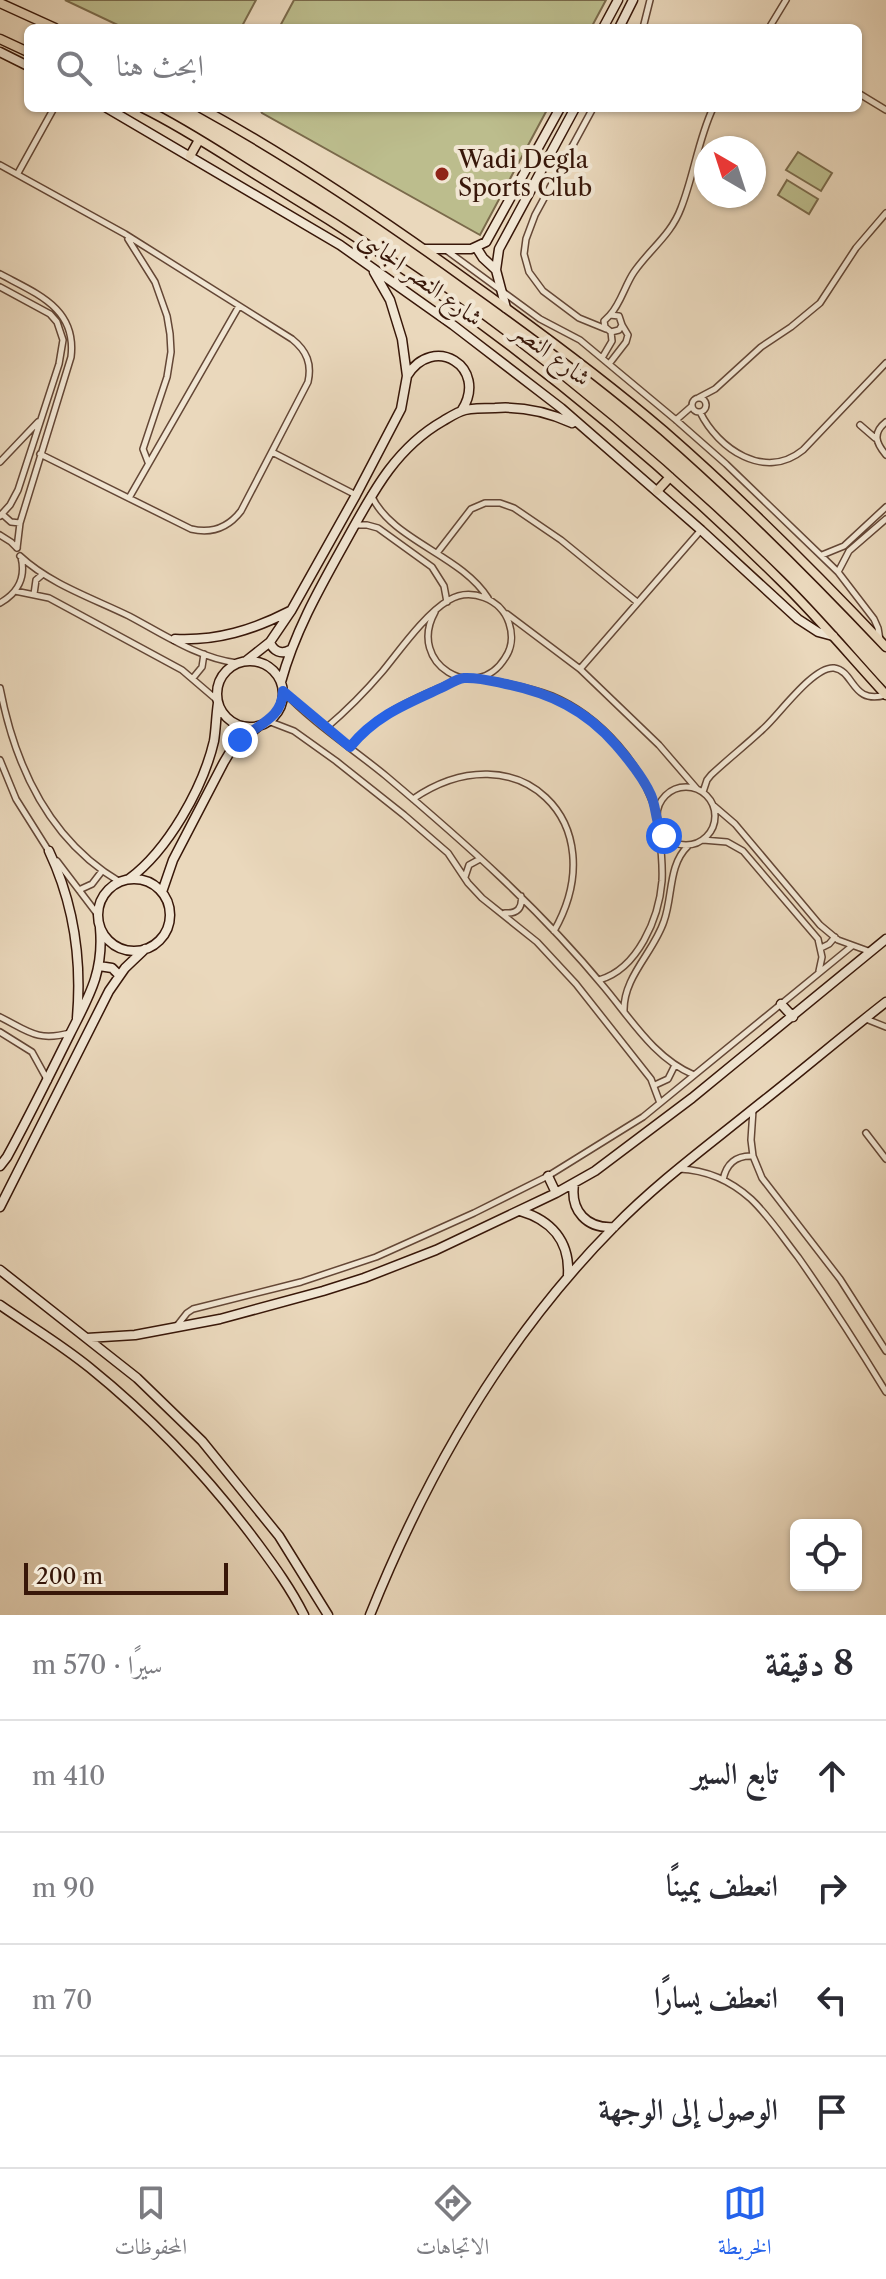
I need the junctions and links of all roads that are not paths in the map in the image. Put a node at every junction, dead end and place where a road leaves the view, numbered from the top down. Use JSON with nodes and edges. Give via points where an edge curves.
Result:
{"nodes":[{"id":1,"x":618,"y":0,"type":"edge"},
{"id":2,"x":633,"y":0,"type":"edge"},
{"id":3,"x":650,"y":0,"type":"edge"},
{"id":4,"x":786,"y":0,"type":"edge"},
{"id":5,"x":0,"y":3,"type":"edge"},
{"id":6,"x":43,"y":24,"type":"edge"},
{"id":7,"x":605,"y":24,"type":"edge"},
{"id":8,"x":621,"y":24,"type":"edge"},
{"id":9,"x":644,"y":24,"type":"edge"},
{"id":10,"x":771,"y":24,"type":"edge"},
{"id":11,"x":0,"y":39,"type":"edge"},
{"id":12,"x":24,"y":50,"type":"edge"},
{"id":13,"x":0,"y":52,"type":"edge"},
{"id":14,"x":24,"y":64,"type":"edge"},
{"id":15,"x":862,"y":95,"type":"edge"},
{"id":16,"x":886,"y":110,"type":"edge"},
{"id":17,"x":52,"y":112,"type":"edge"},
{"id":18,"x":114,"y":112,"type":"edge"},
{"id":19,"x":150,"y":112,"type":"edge"},
{"id":20,"x":208,"y":112,"type":"edge"},
{"id":21,"x":558,"y":112,"type":"edge"},
{"id":22,"x":573,"y":112,"type":"edge"},
{"id":23,"x":591,"y":112,"type":"edge"},
{"id":24,"x":711,"y":112,"type":"edge"},
{"id":25,"x":199,"y":140,"type":"junction"},
{"id":26,"x":190,"y":156,"type":"junction"},
{"id":27,"x":0,"y":165,"type":"edge"},
{"id":28,"x":18,"y":173,"type":"junction"},
{"id":29,"x":886,"y":213,"type":"edge"},
{"id":30,"x":125,"y":234,"type":"junction"},
{"id":31,"x":476,"y":247,"type":"junction"},
{"id":32,"x":425,"y":249,"type":"junction"},
{"id":33,"x":445,"y":249,"type":"junction"},
{"id":34,"x":369,"y":265,"type":"junction"},
{"id":35,"x":496,"y":270,"type":"junction"},
{"id":36,"x":2,"y":274,"type":"edge"},
{"id":37,"x":0,"y":286,"type":"edge"},
{"id":38,"x":501,"y":291,"type":"junction"},
{"id":39,"x":617,"y":304,"type":"junction"},
{"id":40,"x":239,"y":306,"type":"junction"},
{"id":41,"x":506,"y":308,"type":"junction"},
{"id":42,"x":610,"y":315,"type":"junction"},
{"id":43,"x":619,"y":316,"type":"junction"},
{"id":44,"x":604,"y":321,"type":"junction"},
{"id":45,"x":595,"y":325,"type":"junction"},
{"id":46,"x":622,"y":325,"type":"junction"},
{"id":47,"x":609,"y":331,"type":"junction"},
{"id":48,"x":602,"y":358,"type":"junction"},
{"id":49,"x":886,"y":363,"type":"edge"},
{"id":50,"x":609,"y":364,"type":"junction"},
{"id":51,"x":407,"y":376,"type":"junction"},
{"id":52,"x":715,"y":389,"type":"junction"},
{"id":53,"x":698,"y":398,"type":"junction"},
{"id":54,"x":706,"y":405,"type":"junction"},
{"id":55,"x":692,"y":406,"type":"junction"},
{"id":56,"x":462,"y":410,"type":"junction"},
{"id":57,"x":700,"y":412,"type":"junction"},
{"id":58,"x":41,"y":418,"type":"junction"},
{"id":59,"x":676,"y":420,"type":"junction"},
{"id":60,"x":886,"y":422,"type":"edge"},
{"id":61,"x":860,"y":425,"type":"dead end"},
{"id":62,"x":581,"y":426,"type":"junction"},
{"id":63,"x":876,"y":438,"type":"junction"},
{"id":64,"x":272,"y":452,"type":"junction"},
{"id":65,"x":40,"y":454,"type":"junction"},
{"id":66,"x":886,"y":455,"type":"edge"},
{"id":67,"x":0,"y":462,"type":"edge"},
{"id":68,"x":148,"y":462,"type":"junction"},
{"id":69,"x":670,"y":477,"type":"junction"},
{"id":70,"x":657,"y":491,"type":"junction"},
{"id":71,"x":356,"y":495,"type":"junction"},
{"id":72,"x":371,"y":495,"type":"junction"},
{"id":73,"x":129,"y":498,"type":"junction"},
{"id":74,"x":886,"y":507,"type":"edge"},
{"id":75,"x":1,"y":515,"type":"edge"},
{"id":76,"x":886,"y":519,"type":"edge"},
{"id":77,"x":20,"y":523,"type":"junction"},
{"id":78,"x":355,"y":525,"type":"junction"},
{"id":79,"x":701,"y":530,"type":"junction"},
{"id":80,"x":0,"y":535,"type":"edge"},
{"id":81,"x":844,"y":546,"type":"junction"},
{"id":82,"x":17,"y":548,"type":"junction"},
{"id":83,"x":849,"y":551,"type":"junction"},
{"id":84,"x":437,"y":553,"type":"junction"},
{"id":85,"x":20,"y":556,"type":"junction"},
{"id":86,"x":821,"y":556,"type":"junction"},
{"id":87,"x":838,"y":572,"type":"junction"},
{"id":88,"x":43,"y":574,"type":"junction"},
{"id":89,"x":15,"y":591,"type":"junction"},
{"id":90,"x":34,"y":594,"type":"junction"},
{"id":91,"x":489,"y":599,"type":"junction"},
{"id":92,"x":447,"y":602,"type":"junction"},
{"id":93,"x":637,"y":602,"type":"junction"},
{"id":94,"x":0,"y":605,"type":"edge"},
{"id":95,"x":502,"y":610,"type":"junction"},
{"id":96,"x":291,"y":611,"type":"junction"},
{"id":97,"x":435,"y":612,"type":"junction"},
{"id":98,"x":833,"y":636,"type":"junction"},
{"id":99,"x":175,"y":639,"type":"junction"},
{"id":100,"x":270,"y":642,"type":"junction"},
{"id":101,"x":883,"y":644,"type":"edge"},
{"id":102,"x":290,"y":650,"type":"junction"},
{"id":103,"x":204,"y":654,"type":"junction"},
{"id":104,"x":241,"y":662,"type":"junction"},
{"id":105,"x":580,"y":669,"type":"junction"},
{"id":106,"x":193,"y":678,"type":"junction"},
{"id":107,"x":462,"y":678,"type":"junction"},
{"id":108,"x":478,"y":678,"type":"junction"},
{"id":109,"x":282,"y":686,"type":"junction"},
{"id":110,"x":0,"y":688,"type":"edge"},
{"id":111,"x":886,"y":695,"type":"edge"},
{"id":112,"x":217,"y":702,"type":"junction"},
{"id":113,"x":264,"y":723,"type":"junction"},
{"id":114,"x":326,"y":728,"type":"junction"},
{"id":115,"x":214,"y":741,"type":"junction"},
{"id":116,"x":233,"y":747,"type":"junction"},
{"id":117,"x":350,"y":747,"type":"junction"},
{"id":118,"x":0,"y":760,"type":"edge"},
{"id":119,"x":700,"y":790,"type":"junction"},
{"id":120,"x":413,"y":799,"type":"junction"},
{"id":121,"x":714,"y":806,"type":"junction"},
{"id":122,"x":657,"y":816,"type":"junction"},
{"id":123,"x":658,"y":827,"type":"junction"},
{"id":124,"x":703,"y":840,"type":"junction"},
{"id":125,"x":688,"y":846,"type":"junction"},
{"id":126,"x":49,"y":851,"type":"junction"},
{"id":127,"x":481,"y":859,"type":"junction"},
{"id":128,"x":158,"y":868,"type":"junction"},
{"id":129,"x":102,"y":871,"type":"junction"},
{"id":130,"x":465,"y":878,"type":"junction"},
{"id":131,"x":124,"y":881,"type":"junction"},
{"id":132,"x":79,"y":890,"type":"junction"},
{"id":133,"x":162,"y":892,"type":"junction"},
{"id":134,"x":521,"y":896,"type":"junction"},
{"id":135,"x":500,"y":912,"type":"junction"},
{"id":136,"x":98,"y":915,"type":"junction"},
{"id":137,"x":100,"y":928,"type":"junction"},
{"id":138,"x":554,"y":931,"type":"junction"},
{"id":139,"x":835,"y":937,"type":"junction"},
{"id":140,"x":886,"y":939,"type":"edge"},
{"id":141,"x":852,"y":946,"type":"junction"},
{"id":142,"x":821,"y":948,"type":"junction"},
{"id":143,"x":145,"y":949,"type":"junction"},
{"id":144,"x":871,"y":952,"type":"junction"},
{"id":145,"x":99,"y":966,"type":"junction"},
{"id":146,"x":817,"y":974,"type":"junction"},
{"id":147,"x":119,"y":975,"type":"junction"},
{"id":148,"x":598,"y":980,"type":"junction"},
{"id":149,"x":886,"y":1002,"type":"edge"},
{"id":150,"x":781,"y":1004,"type":"junction"},
{"id":151,"x":624,"y":1012,"type":"junction"},
{"id":152,"x":0,"y":1017,"type":"edge"},
{"id":153,"x":793,"y":1017,"type":"junction"},
{"id":154,"x":865,"y":1019,"type":"junction"},
{"id":155,"x":76,"y":1022,"type":"junction"},
{"id":156,"x":886,"y":1027,"type":"edge"},
{"id":157,"x":0,"y":1032,"type":"edge"},
{"id":158,"x":71,"y":1033,"type":"junction"},
{"id":159,"x":675,"y":1065,"type":"junction"},
{"id":160,"x":694,"y":1075,"type":"junction"},
{"id":161,"x":48,"y":1081,"type":"junction"},
{"id":162,"x":655,"y":1085,"type":"junction"},
{"id":163,"x":660,"y":1103,"type":"junction"},
{"id":164,"x":754,"y":1109,"type":"junction"},
{"id":165,"x":866,"y":1133,"type":"dead end"},
{"id":166,"x":753,"y":1156,"type":"junction"},
{"id":167,"x":7,"y":1157,"type":"junction"},
{"id":168,"x":886,"y":1159,"type":"edge"},
{"id":169,"x":20,"y":1165,"type":"junction"},
{"id":170,"x":0,"y":1166,"type":"edge"},
{"id":171,"x":678,"y":1169,"type":"junction"},
{"id":172,"x":548,"y":1176,"type":"junction"},
{"id":173,"x":723,"y":1180,"type":"junction"},
{"id":174,"x":574,"y":1184,"type":"junction"},
{"id":175,"x":556,"y":1193,"type":"junction"},
{"id":176,"x":0,"y":1207,"type":"edge"},
{"id":177,"x":520,"y":1211,"type":"junction"},
{"id":178,"x":614,"y":1227,"type":"junction"},
{"id":179,"x":0,"y":1270,"type":"edge"},
{"id":180,"x":568,"y":1276,"type":"junction"},
{"id":181,"x":0,"y":1280,"type":"edge"},
{"id":182,"x":14,"y":1284,"type":"junction"},
{"id":183,"x":1,"y":1305,"type":"edge"},
{"id":184,"x":176,"y":1327,"type":"junction"},
{"id":185,"x":87,"y":1338,"type":"junction"},
{"id":186,"x":886,"y":1351,"type":"edge"},
{"id":187,"x":886,"y":1392,"type":"edge"},
{"id":188,"x":304,"y":1615,"type":"edge"},
{"id":189,"x":328,"y":1615,"type":"edge"},
{"id":190,"x":370,"y":1615,"type":"edge"}],
"edges":[{"from":1,"to":7,"type":"street"},
{"from":2,"to":8,"type":"street"},
{"from":3,"to":9,"type":"street"},
{"from":4,"to":10,"type":"street"},
{"from":5,"to":6,"type":"main road"},
{"from":11,"to":12,"type":"main road"},
{"from":13,"to":14,"type":"street"},
{"from":15,"to":16,"type":"street"},
{"from":17,"to":28,"type":"street"},
{"from":18,"to":26,"type":"street","name":"شارع النصر الجانبى"},
{"from":19,"to":25,"type":"main road","name":"شارع النصر"},
{"from":20,"to":32,"type":"main road","name":"شارع النصر"},
{"from":21,"to":31,"type":"street","via":[[490,237]]},
{"from":22,"to":35,"type":"street","via":[[502,243]]},
{"from":23,"to":45,"type":"street","via":[[535,215],[524,254],[543,291]]},
{"from":24,"to":39,"type":"street","via":[[681,210],[633,273]]},
{"from":25,"to":26,"type":"main road"},
{"from":25,"to":69,"type":"main road","name":"شارع النصر","via":[[349,232],[477,322]]},
{"from":26,"to":34,"type":"street","name":"شارع النصر الجانبى"},
{"from":27,"to":28,"type":"street"},
{"from":28,"to":30,"type":"street"},
{"from":29,"to":52,"type":"street","via":[[820,303]]},
{"from":30,"to":40,"type":"street"},
{"from":30,"to":68,"type":"street","via":[[155,282],[170,334],[167,377],[143,449]]},
{"from":31,"to":33,"type":"street"},
{"from":31,"to":35,"type":"street"},
{"from":32,"to":33,"type":"street"},
{"from":32,"to":41,"type":"main road","name":"شارع النصر"},
{"from":33,"to":38,"type":"street","name":"شارع النصر الجانبى"},
{"from":34,"to":51,"type":"street","via":[[397,319]]},
{"from":34,"to":62,"type":"street","name":"شارع النصر الجانبى"},
{"from":35,"to":38,"type":"street"},
{"from":36,"to":37,"type":"street"},
{"from":36,"to":65,"type":"street","via":[[52,304],[71,333],[71,357]]},
{"from":37,"to":58,"type":"street","via":[[42,308],[61,331],[62,350]]},
{"from":38,"to":41,"type":"street"},
{"from":38,"to":48,"type":"street","name":"شارع النصر الجانبى"},
{"from":39,"to":42,"type":"street"},
{"from":39,"to":43,"type":"street"},
{"from":40,"to":64,"type":"street","via":[[300,345],[309,362],[308,382]]},
{"from":40,"to":68,"type":"street"},
{"from":41,"to":101,"type":"main road","name":"شارع النصر","via":[[673,440]]},
{"from":42,"to":43,"type":"street"},
{"from":42,"to":44,"type":"street"},
{"from":43,"to":46,"type":"street"},
{"from":44,"to":45,"type":"street"},
{"from":44,"to":47,"type":"street"},
{"from":45,"to":47,"type":"street"},
{"from":46,"to":47,"type":"street"},
{"from":46,"to":50,"type":"street","via":[[628,339]]},
{"from":47,"to":48,"type":"street","via":[[611,344]]},
{"from":48,"to":50,"type":"street","name":"شارع النصر الجانبى"},
{"from":49,"to":57,"type":"street","via":[[803,450],[777,463],[742,456]]},
{"from":50,"to":59,"type":"street","name":"شارع النصر الجانبى"},
{"from":51,"to":56,"type":"street","via":[[420,361],[450,358],[470,381]]},
{"from":51,"to":71,"type":"street","via":[[401,409]]},
{"from":52,"to":53,"type":"street"},
{"from":52,"to":54,"type":"street"},
{"from":53,"to":54,"type":"street"},
{"from":53,"to":55,"type":"street"},
{"from":54,"to":57,"type":"street"},
{"from":55,"to":57,"type":"street"},
{"from":55,"to":59,"type":"street"},
{"from":56,"to":62,"type":"street","via":[[523,409]]},
{"from":56,"to":72,"type":"street","via":[[408,446]]},
{"from":58,"to":67,"type":"street"},
{"from":58,"to":75,"type":"street","via":[[15,499]]},
{"from":59,"to":86,"type":"street","name":"شارع النصر الجانبى"},
{"from":60,"to":63,"type":"street"},
{"from":61,"to":63,"type":"street"},
{"from":62,"to":70,"type":"street","name":"شارع النصر الجانبى"},
{"from":63,"to":66,"type":"street"},
{"from":64,"to":71,"type":"street"},
{"from":64,"to":73,"type":"street","via":[[241,511],[219,529],[191,529]]},
{"from":65,"to":73,"type":"street"},
{"from":65,"to":77,"type":"street"},
{"from":68,"to":73,"type":"street"},
{"from":69,"to":70,"type":"main road"},
{"from":69,"to":98,"type":"main road","name":"شارع النصر"},
{"from":70,"to":79,"type":"street","name":"شارع النصر الجانبى"},
{"from":71,"to":96,"type":"street"},
{"from":72,"to":78,"type":"street"},
{"from":72,"to":84,"type":"street","via":[[386,518]]},
{"from":74,"to":81,"type":"street"},
{"from":75,"to":77,"type":"street"},
{"from":76,"to":83,"type":"street"},
{"from":77,"to":82,"type":"street"},
{"from":78,"to":92,"type":"street","via":[[378,528],[432,567]]},
{"from":78,"to":102,"type":"street"},
{"from":79,"to":93,"type":"street"},
{"from":79,"to":98,"type":"street","name":"شارع النصر الجانبى","via":[[798,619]]},
{"from":80,"to":82,"type":"street"},
{"from":81,"to":83,"type":"street"},
{"from":81,"to":86,"type":"street"},
{"from":82,"to":85,"type":"street"},
{"from":83,"to":87,"type":"street"},
{"from":84,"to":91,"type":"street"},
{"from":84,"to":93,"type":"street","via":[[471,509],[500,503],[561,540]]},
{"from":85,"to":88,"type":"street"},
{"from":85,"to":89,"type":"street","via":[[23,574]]},
{"from":86,"to":87,"type":"street","name":"شارع النصر الجانبى"},
{"from":87,"to":101,"type":"street","name":"شارع النصر الجانبى","via":[[874,619]]},
{"from":88,"to":90,"type":"street"},
{"from":88,"to":99,"type":"street"},
{"from":89,"to":90,"type":"street"},
{"from":89,"to":94,"type":"street"},
{"from":90,"to":106,"type":"street"},
{"from":91,"to":92,"type":"street","via":[[463,595]]},
{"from":91,"to":95,"type":"street"},
{"from":92,"to":97,"type":"street"},
{"from":93,"to":105,"type":"street"},
{"from":95,"to":105,"type":"street"},
{"from":95,"to":108,"type":"street","via":[[512,634],[509,651],[500,666]]},
{"from":96,"to":99,"type":"street","via":[[241,632]]},
{"from":96,"to":100,"type":"street"},
{"from":97,"to":107,"type":"street","via":[[429,648],[438,665]]},
{"from":97,"to":114,"type":"street"},
{"from":98,"to":111,"type":"main road","name":"شارع النصر"},
{"from":99,"to":103,"type":"street"},
{"from":100,"to":102,"type":"street","via":[[276,651]]},
{"from":100,"to":104,"type":"street"},
{"from":102,"to":109,"type":"street"},
{"from":103,"to":104,"type":"street"},
{"from":103,"to":106,"type":"street"},
{"from":104,"to":109,"type":"street","via":[[270,668]]},
{"from":104,"to":112,"type":"street","via":[[223,674]]},
{"from":105,"to":119,"type":"street"},
{"from":106,"to":112,"type":"street"},
{"from":107,"to":108,"type":"street"},
{"from":107,"to":117,"type":"street","via":[[387,713]]},
{"from":108,"to":122,"type":"street","via":[[542,692],[589,718],[635,769]]},
{"from":109,"to":113,"type":"street","via":[[278,711]]},
{"from":109,"to":114,"type":"street"},
{"from":110,"to":129,"type":"street","via":[[6,721],[34,792],[65,838]]},
{"from":111,"to":119,"type":"street","via":[[866,696],[841,672],[825,670]]},
{"from":112,"to":113,"type":"street","via":[[237,724]]},
{"from":112,"to":115,"type":"street"},
{"from":113,"to":116,"type":"street"},
{"from":113,"to":130,"type":"street","via":[[294,731],[382,797],[448,853]]},
{"from":114,"to":117,"type":"street"},
{"from":115,"to":116,"type":"street"},
{"from":115,"to":128,"type":"street"},
{"from":116,"to":128,"type":"street"},
{"from":117,"to":120,"type":"street"},
{"from":118,"to":126,"type":"street","via":[[16,799]]},
{"from":119,"to":121,"type":"street"},
{"from":119,"to":122,"type":"street","via":[[670,792]]},
{"from":120,"to":127,"type":"street"},
{"from":120,"to":138,"type":"street","via":[[441,782],[489,773],[523,783],[546,798],[563,818],[573,859],[569,901]]},
{"from":121,"to":124,"type":"street","via":[[713,828]]},
{"from":121,"to":139,"type":"street"},
{"from":122,"to":123,"type":"street"},
{"from":123,"to":125,"type":"street","via":[[672,843]]},
{"from":123,"to":148,"type":"street","via":[[662,879],[653,919],[628,961]]},
{"from":124,"to":125,"type":"street"},
{"from":124,"to":142,"type":"street","via":[[727,842],[743,851],[815,934]]},
{"from":125,"to":151,"type":"street","via":[[676,865],[661,930],[626,991]]},
{"from":126,"to":132,"type":"street"},
{"from":126,"to":155,"type":"street","via":[[66,894],[76,943]]},
{"from":127,"to":130,"type":"street","via":[[469,865]]},
{"from":127,"to":134,"type":"street"},
{"from":128,"to":131,"type":"street"},
{"from":128,"to":133,"type":"street"},
{"from":129,"to":131,"type":"street"},
{"from":129,"to":132,"type":"street"},
{"from":130,"to":135,"type":"street"},
{"from":131,"to":133,"type":"street","via":[[147,881]]},
{"from":131,"to":136,"type":"street","via":[[104,895]]},
{"from":132,"to":136,"type":"street"},
{"from":133,"to":143,"type":"street","via":[[168,902],[168,925],[160,940]]},
{"from":134,"to":135,"type":"street","via":[[515,912]]},
{"from":134,"to":138,"type":"street"},
{"from":135,"to":162,"type":"street","via":[[566,972]]},
{"from":136,"to":137,"type":"street"},
{"from":137,"to":143,"type":"street","via":[[118,948]]},
{"from":137,"to":145,"type":"street"},
{"from":138,"to":148,"type":"street"},
{"from":139,"to":141,"type":"street"},
{"from":139,"to":142,"type":"street"},
{"from":140,"to":144,"type":"street"},
{"from":141,"to":144,"type":"street"},
{"from":141,"to":146,"type":"street"},
{"from":142,"to":146,"type":"street"},
{"from":143,"to":147,"type":"street"},
{"from":144,"to":153,"type":"street"},
{"from":145,"to":147,"type":"street"},
{"from":145,"to":155,"type":"street"},
{"from":146,"to":150,"type":"street"},
{"from":147,"to":169,"type":"street"},
{"from":148,"to":151,"type":"street"},
{"from":149,"to":154,"type":"street"},
{"from":150,"to":153,"type":"street"},
{"from":150,"to":160,"type":"street"},
{"from":151,"to":159,"type":"street"},
{"from":152,"to":158,"type":"street","via":[[41,1037]]},
{"from":153,"to":174,"type":"street"},
{"from":154,"to":156,"type":"street"},
{"from":154,"to":164,"type":"street"},
{"from":155,"to":158,"type":"street"},
{"from":157,"to":161,"type":"street","via":[[32,1052]]},
{"from":158,"to":161,"type":"street"},
{"from":159,"to":160,"type":"street"},
{"from":159,"to":162,"type":"street","via":[[668,1079]]},
{"from":160,"to":163,"type":"street"},
{"from":161,"to":167,"type":"street"},
{"from":162,"to":163,"type":"street"},
{"from":163,"to":172,"type":"street"},
{"from":164,"to":166,"type":"street"},
{"from":164,"to":171,"type":"street"},
{"from":165,"to":168,"type":"street"},
{"from":166,"to":173,"type":"street","via":[[730,1163]]},
{"from":166,"to":186,"type":"street","via":[[762,1178],[840,1279]]},
{"from":167,"to":169,"type":"street"},
{"from":167,"to":170,"type":"street"},
{"from":169,"to":176,"type":"street"},
{"from":171,"to":173,"type":"street"},
{"from":171,"to":178,"type":"street"},
{"from":172,"to":175,"type":"street"},
{"from":172,"to":184,"type":"street","via":[[376,1257],[193,1309]]},
{"from":173,"to":187,"type":"street","via":[[750,1198],[776,1228]]},
{"from":174,"to":175,"type":"street"},
{"from":174,"to":178,"type":"street","via":[[579,1213],[594,1225]]},
{"from":175,"to":177,"type":"street"},
{"from":177,"to":180,"type":"street","via":[[542,1219],[558,1234],[567,1254]]},
{"from":177,"to":184,"type":"street","via":[[364,1278]]},
{"from":178,"to":180,"type":"street"},
{"from":179,"to":182,"type":"street"},
{"from":180,"to":190,"type":"street","via":[[522,1334],[444,1457]]},
{"from":181,"to":182,"type":"street"},
{"from":182,"to":185,"type":"street"},
{"from":183,"to":188,"type":"street","via":[[88,1367],[195,1467],[292,1590]]},
{"from":184,"to":185,"type":"street"},
{"from":185,"to":189,"type":"street","via":[[137,1378],[222,1463],[279,1536]]}]}
